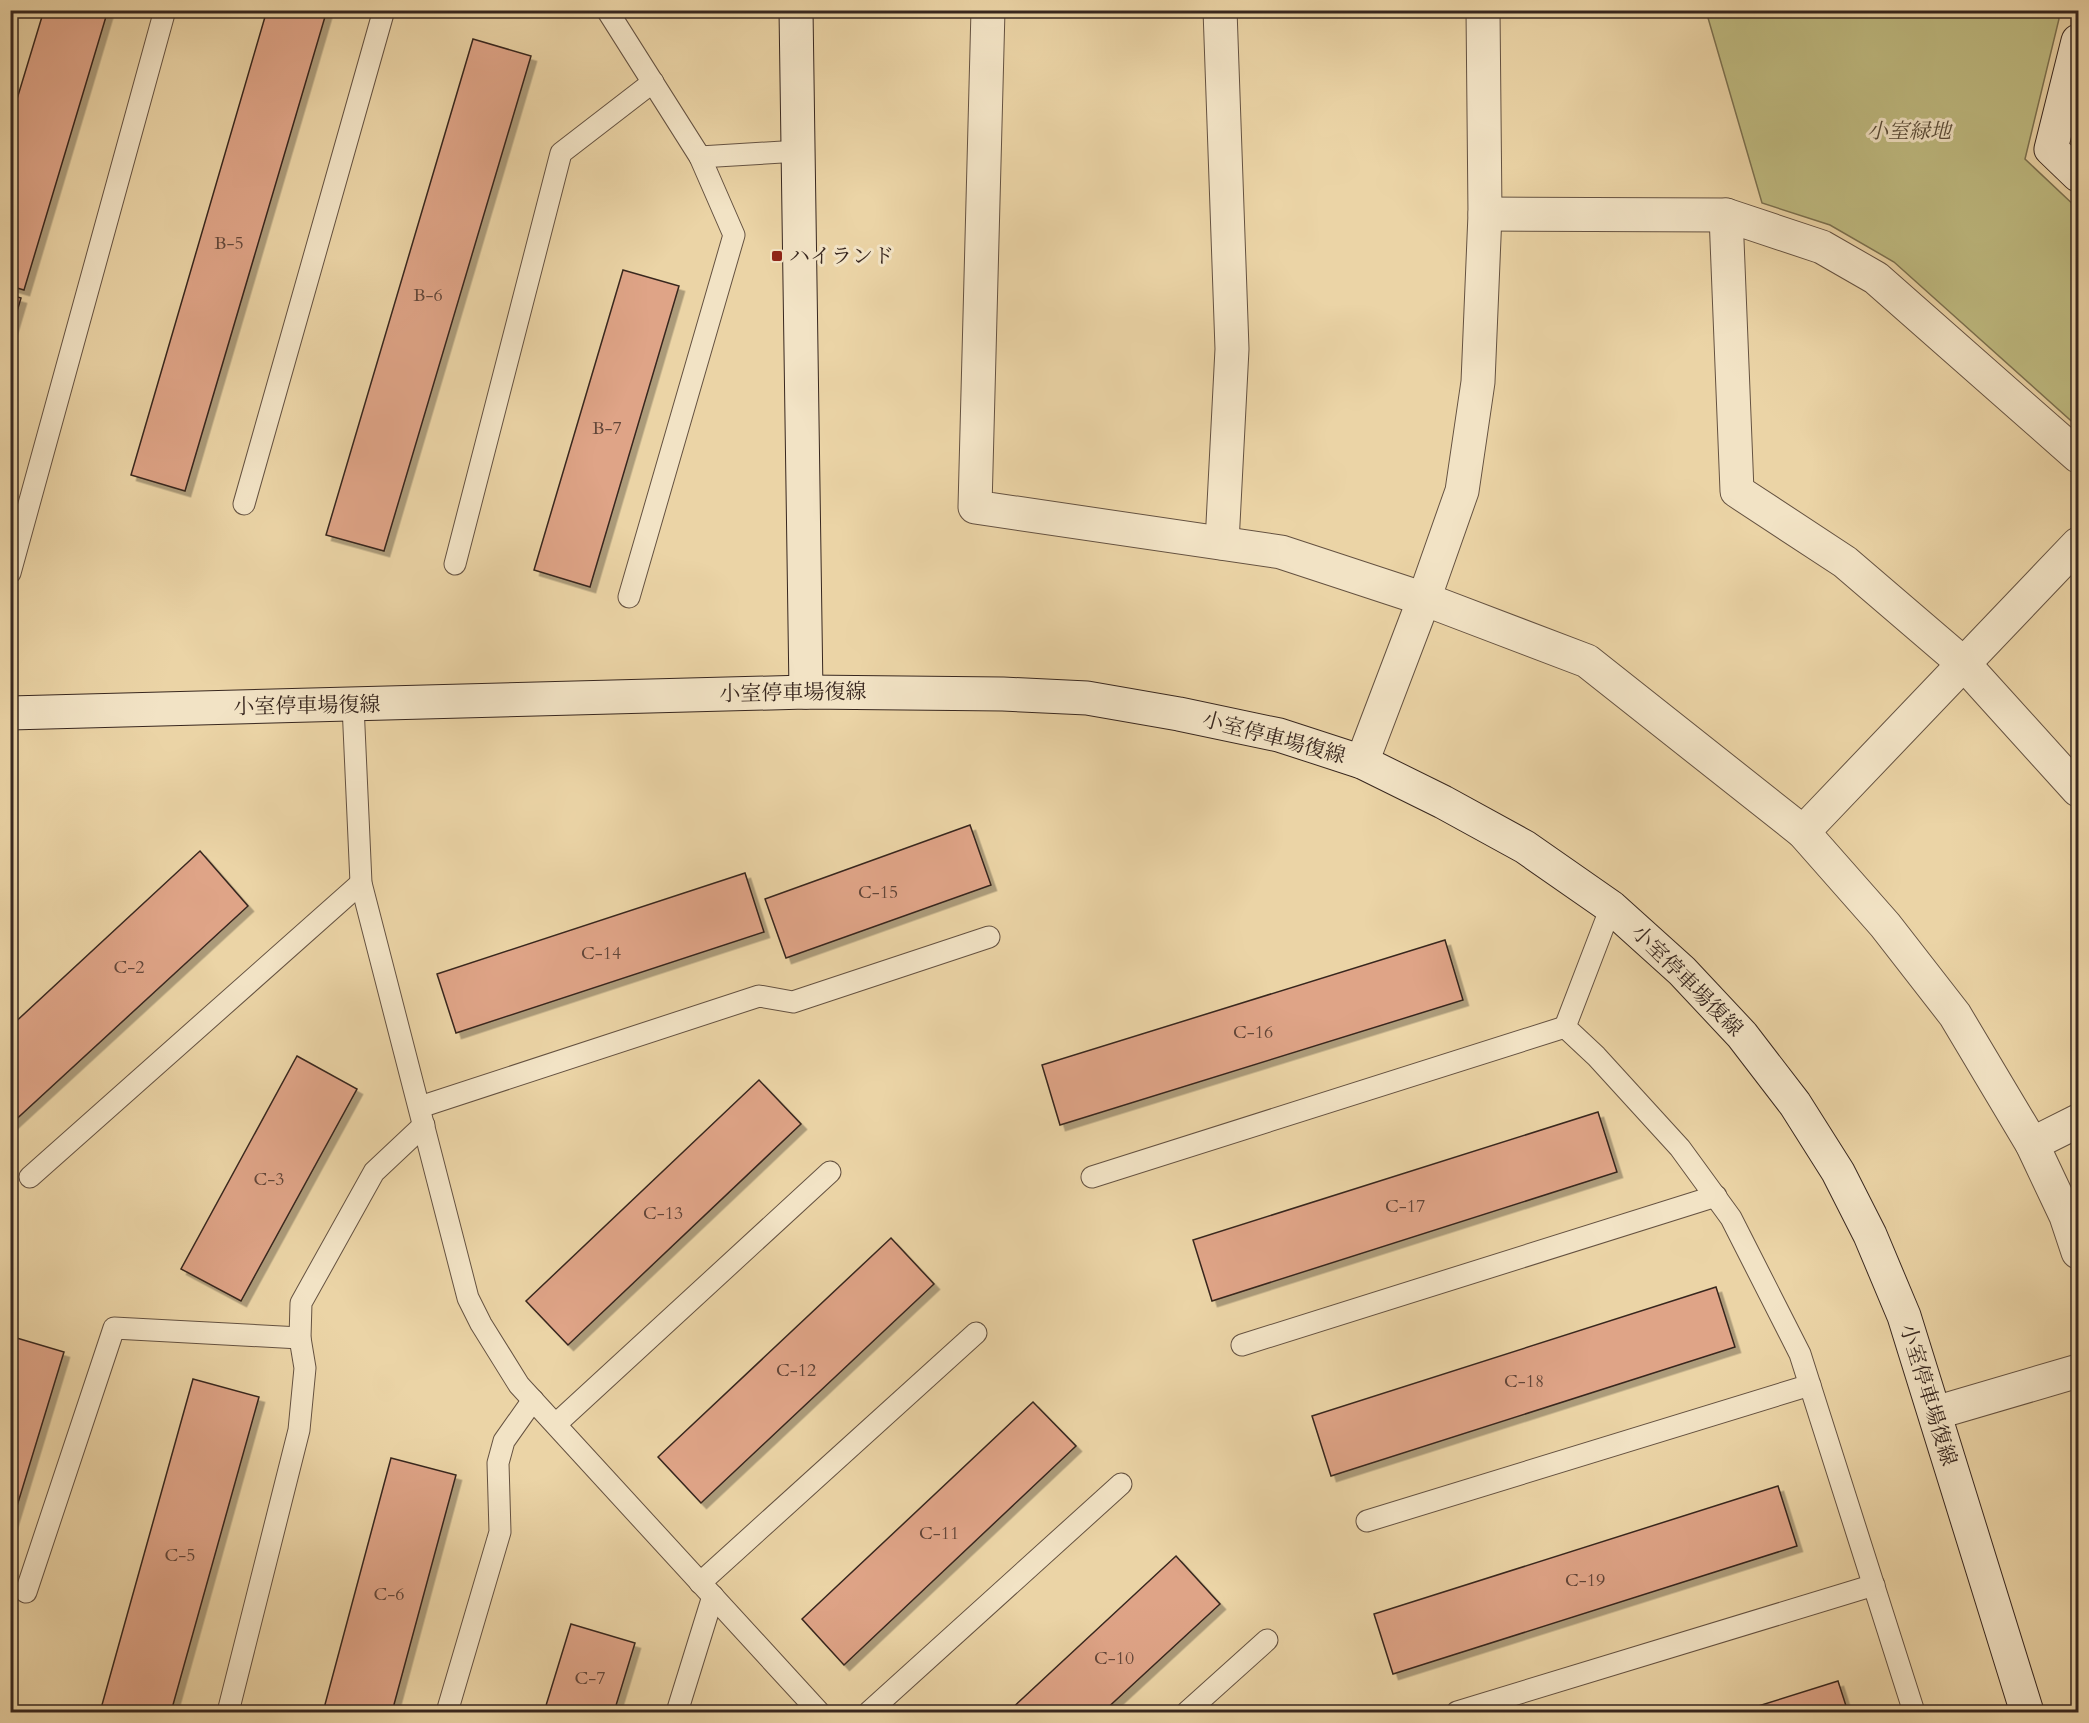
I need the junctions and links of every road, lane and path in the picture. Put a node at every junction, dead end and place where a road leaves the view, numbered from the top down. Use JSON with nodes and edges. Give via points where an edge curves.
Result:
{"nodes":[{"id":1,"x":165,"y":10,"type":"edge"},
{"id":2,"x":384,"y":10,"type":"edge"},
{"id":3,"x":607,"y":10,"type":"edge"},
{"id":4,"x":796,"y":10,"type":"edge"},
{"id":5,"x":988,"y":10,"type":"edge"},
{"id":6,"x":1220,"y":10,"type":"edge"},
{"id":7,"x":1483,"y":10,"type":"edge"},
{"id":8,"x":2079,"y":41,"type":"edge"},
{"id":9,"x":653,"y":82,"type":"junction"},
{"id":10,"x":799,"y":151,"type":"junction"},
{"id":11,"x":700,"y":157,"type":"junction"},
{"id":12,"x":2079,"y":175,"type":"edge"},
{"id":13,"x":1485,"y":214,"type":"junction"},
{"id":14,"x":1726,"y":215,"type":"junction"},
{"id":15,"x":2079,"y":456,"type":"edge"},
{"id":16,"x":244,"y":504,"type":"dead end"},
{"id":17,"x":1222,"y":543,"type":"junction"},
{"id":18,"x":2079,"y":544,"type":"edge"},
{"id":19,"x":455,"y":564,"type":"dead end"},
{"id":20,"x":10,"y":573,"type":"edge"},
{"id":21,"x":628,"y":597,"type":"dead end"},
{"id":22,"x":1424,"y":599,"type":"junction"},
{"id":23,"x":1964,"y":664,"type":"junction"},
{"id":24,"x":806,"y":692,"type":"junction"},
{"id":25,"x":353,"y":705,"type":"junction"},
{"id":26,"x":10,"y":712,"type":"edge"},
{"id":27,"x":1362,"y":762,"type":"junction"},
{"id":28,"x":2079,"y":790,"type":"edge"},
{"id":29,"x":1803,"y":832,"type":"junction"},
{"id":30,"x":362,"y":883,"type":"junction"},
{"id":31,"x":1611,"y":907,"type":"junction"},
{"id":32,"x":989,"y":937,"type":"dead end"},
{"id":33,"x":1565,"y":1027,"type":"junction"},
{"id":34,"x":422,"y":1116,"type":"junction"},
{"id":35,"x":2079,"y":1121,"type":"edge"},
{"id":36,"x":2032,"y":1144,"type":"junction"},
{"id":37,"x":830,"y":1172,"type":"dead end"},
{"id":38,"x":30,"y":1177,"type":"dead end"},
{"id":39,"x":1092,"y":1177,"type":"dead end"},
{"id":40,"x":1716,"y":1196,"type":"junction"},
{"id":41,"x":2079,"y":1252,"type":"edge"},
{"id":42,"x":976,"y":1333,"type":"dead end"},
{"id":43,"x":300,"y":1338,"type":"junction"},
{"id":44,"x":1242,"y":1345,"type":"dead end"},
{"id":45,"x":2079,"y":1371,"type":"edge"},
{"id":46,"x":1810,"y":1385,"type":"junction"},
{"id":47,"x":533,"y":1400,"type":"junction"},
{"id":48,"x":1935,"y":1413,"type":"junction"},
{"id":49,"x":556,"y":1425,"type":"junction"},
{"id":50,"x":1121,"y":1484,"type":"dead end"},
{"id":51,"x":1367,"y":1521,"type":"dead end"},
{"id":52,"x":1874,"y":1585,"type":"junction"},
{"id":53,"x":706,"y":1589,"type":"junction"},
{"id":54,"x":26,"y":1592,"type":"dead end"},
{"id":55,"x":1267,"y":1640,"type":"dead end"},
{"id":56,"x":228,"y":1713,"type":"edge"},
{"id":57,"x":447,"y":1713,"type":"edge"},
{"id":58,"x":677,"y":1713,"type":"edge"},
{"id":59,"x":819,"y":1713,"type":"edge"},
{"id":60,"x":868,"y":1713,"type":"edge"},
{"id":61,"x":1187,"y":1713,"type":"edge"},
{"id":62,"x":1457,"y":1713,"type":"edge"},
{"id":63,"x":1914,"y":1713,"type":"edge"},
{"id":64,"x":2027,"y":1713,"type":"edge"}],
"edges":[{"from":1,"to":20,"type":"lane"},
{"from":2,"to":16,"type":"lane"},
{"from":3,"to":9,"type":"lane"},
{"from":4,"to":10,"type":"street"},
{"from":5,"to":17,"type":"street","via":[[975,507]]},
{"from":6,"to":17,"type":"street","via":[[1232,349]]},
{"from":7,"to":13,"type":"street"},
{"from":8,"to":12,"type":"street","via":[[2051,149]]},
{"from":9,"to":11,"type":"lane"},
{"from":9,"to":19,"type":"lane","via":[[561,153]]},
{"from":10,"to":11,"type":"lane"},
{"from":10,"to":24,"type":"street"},
{"from":11,"to":21,"type":"lane","via":[[734,235]]},
{"from":13,"to":14,"type":"street"},
{"from":13,"to":22,"type":"street","via":[[1478,382],[1462,491]]},
{"from":14,"to":15,"type":"street","via":[[1822,247],[1876,278]]},
{"from":14,"to":23,"type":"street","via":[[1737,491],[1845,562]]},
{"from":17,"to":22,"type":"street","via":[[1281,552]]},
{"from":18,"to":23,"type":"street"},
{"from":22,"to":27,"type":"street"},
{"from":22,"to":29,"type":"street","via":[[1587,661]]},
{"from":23,"to":28,"type":"street"},
{"from":23,"to":29,"type":"street"},
{"from":24,"to":25,"type":"street","name":"小室停車場復線"},
{"from":24,"to":27,"type":"street","name":"小室停車場復線","via":[[1087,698],[1279,735]]},
{"from":25,"to":26,"type":"street","name":"小室停車場復線"},
{"from":25,"to":30,"type":"lane"},
{"from":27,"to":31,"type":"street","name":"小室停車場復線","via":[[1525,847]]},
{"from":29,"to":36,"type":"street","via":[[1955,1015]]},
{"from":30,"to":34,"type":"lane"},
{"from":30,"to":38,"type":"lane"},
{"from":31,"to":33,"type":"lane"},
{"from":31,"to":48,"type":"street","name":"小室停車場復線","via":[[1682,971],[1735,1027],[1795,1104],[1838,1172],[1870,1235],[1904,1316]]},
{"from":32,"to":34,"type":"lane","via":[[793,1002],[759,996]]},
{"from":33,"to":39,"type":"lane"},
{"from":33,"to":40,"type":"lane","via":[[1680,1148]]},
{"from":34,"to":43,"type":"lane","via":[[374,1172],[301,1303]]},
{"from":34,"to":47,"type":"lane","via":[[468,1298],[500,1356]]},
{"from":35,"to":36,"type":"street"},
{"from":36,"to":41,"type":"street"},
{"from":37,"to":49,"type":"lane"},
{"from":40,"to":44,"type":"lane"},
{"from":40,"to":46,"type":"lane","via":[[1800,1354]]},
{"from":42,"to":53,"type":"lane"},
{"from":43,"to":54,"type":"lane","via":[[114,1328]]},
{"from":43,"to":56,"type":"lane","via":[[305,1368],[299,1430]]},
{"from":45,"to":48,"type":"street"},
{"from":46,"to":51,"type":"lane"},
{"from":46,"to":52,"type":"lane"},
{"from":47,"to":49,"type":"lane"},
{"from":47,"to":57,"type":"lane","via":[[504,1441],[498,1463],[500,1532]]},
{"from":48,"to":64,"type":"street","name":"小室停車場復線"},
{"from":49,"to":53,"type":"lane"},
{"from":50,"to":60,"type":"lane"},
{"from":52,"to":62,"type":"lane"},
{"from":52,"to":63,"type":"lane"},
{"from":53,"to":58,"type":"lane"},
{"from":53,"to":59,"type":"lane"},
{"from":55,"to":61,"type":"lane"}]}
